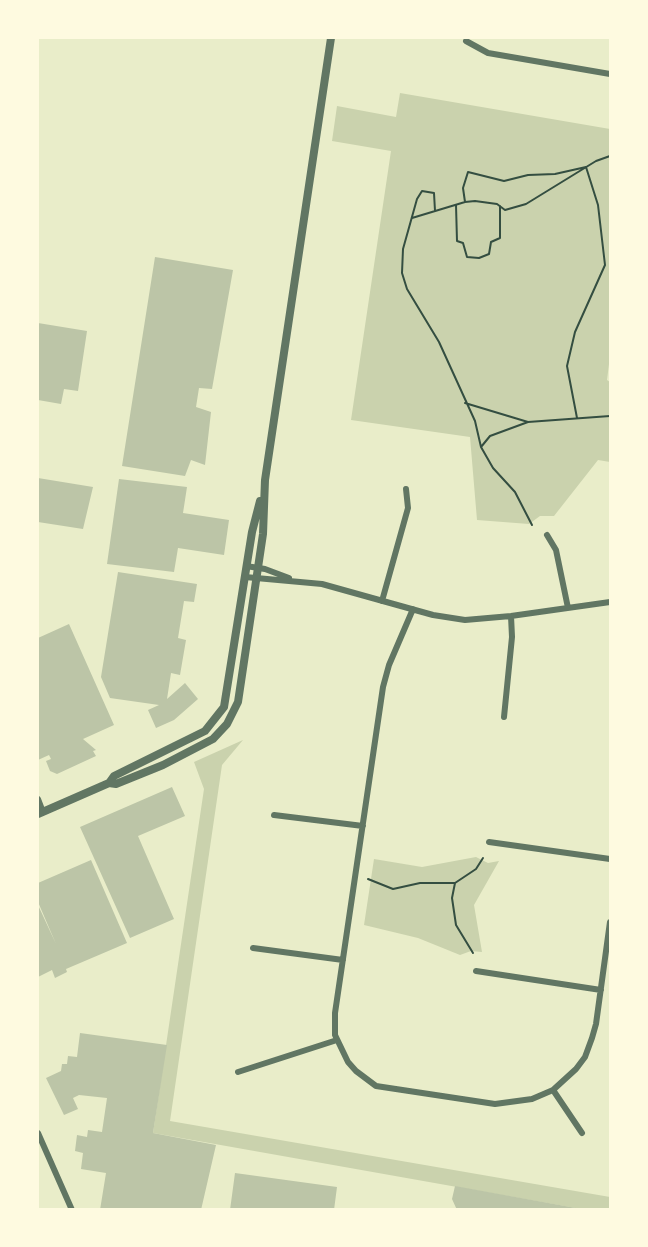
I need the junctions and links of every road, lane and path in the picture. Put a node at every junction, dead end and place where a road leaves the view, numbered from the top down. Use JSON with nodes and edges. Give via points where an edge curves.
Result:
{"nodes":[{"id":1,"x":331,"y":38,"type":"edge"},
{"id":2,"x":466,"y":41,"type":"dead end"},
{"id":3,"x":610,"y":74,"type":"edge"},
{"id":4,"x":610,"y":156,"type":"edge"},
{"id":5,"x":586,"y":167,"type":"junction"},
{"id":6,"x":465,"y":202,"type":"junction"},
{"id":7,"x":456,"y":205,"type":"junction"},
{"id":8,"x":501,"y":206,"type":"junction"},
{"id":9,"x":435,"y":211,"type":"junction"},
{"id":10,"x":412,"y":218,"type":"junction"},
{"id":11,"x":465,"y":403,"type":"junction"},
{"id":12,"x":610,"y":416,"type":"edge"},
{"id":13,"x":577,"y":418,"type":"junction"},
{"id":14,"x":528,"y":422,"type":"junction"},
{"id":15,"x":481,"y":447,"type":"junction"},
{"id":16,"x":266,"y":480,"type":"junction"},
{"id":17,"x":406,"y":489,"type":"dead end"},
{"id":18,"x":532,"y":525,"type":"dead end"},
{"id":19,"x":547,"y":535,"type":"dead end"},
{"id":20,"x":246,"y":566,"type":"junction"},
{"id":21,"x":257,"y":568,"type":"junction"},
{"id":22,"x":245,"y":577,"type":"junction"},
{"id":23,"x":256,"y":579,"type":"junction"},
{"id":24,"x":296,"y":580,"type":"junction"},
{"id":25,"x":382,"y":601,"type":"junction"},
{"id":26,"x":610,"y":602,"type":"edge"},
{"id":27,"x":568,"y":608,"type":"junction"},
{"id":28,"x":413,"y":609,"type":"junction"},
{"id":29,"x":511,"y":616,"type":"junction"},
{"id":30,"x":504,"y":717,"type":"dead end"},
{"id":31,"x":110,"y":783,"type":"junction"},
{"id":32,"x":38,"y":799,"type":"edge"},
{"id":33,"x":40,"y":813,"type":"edge"},
{"id":34,"x":274,"y":815,"type":"dead end"},
{"id":35,"x":363,"y":826,"type":"junction"},
{"id":36,"x":489,"y":842,"type":"dead end"},
{"id":37,"x":483,"y":858,"type":"dead end"},
{"id":38,"x":610,"y":859,"type":"edge"},
{"id":39,"x":368,"y":879,"type":"dead end"},
{"id":40,"x":455,"y":883,"type":"junction"},
{"id":41,"x":610,"y":922,"type":"edge"},
{"id":42,"x":253,"y":948,"type":"dead end"},
{"id":43,"x":473,"y":953,"type":"dead end"},
{"id":44,"x":343,"y":960,"type":"junction"},
{"id":45,"x":476,"y":971,"type":"dead end"},
{"id":46,"x":601,"y":990,"type":"junction"},
{"id":47,"x":337,"y":1040,"type":"junction"},
{"id":48,"x":238,"y":1072,"type":"dead end"},
{"id":49,"x":553,"y":1090,"type":"junction"},
{"id":50,"x":38,"y":1132,"type":"edge"},
{"id":51,"x":582,"y":1133,"type":"dead end"},
{"id":52,"x":72,"y":1209,"type":"edge"}],
"edges":[{"from":1,"to":16,"type":"street"},
{"from":2,"to":3,"type":"street","via":[[488,53]]},
{"from":4,"to":5,"type":"path"},
{"from":5,"to":6,"type":"path","via":[[504,180],[468,172],[463,188]]},
{"from":5,"to":8,"type":"path","via":[[526,204],[506,210]]},
{"from":5,"to":13,"type":"path","via":[[598,206],[605,266],[575,332],[567,366]]},
{"from":6,"to":7,"type":"path"},
{"from":6,"to":8,"type":"path"},
{"from":7,"to":8,"type":"path","via":[[456,241],[463,243],[467,257],[473,258],[489,254],[491,243],[500,238]]},
{"from":7,"to":9,"type":"path"},
{"from":9,"to":10,"type":"path"},
{"from":9,"to":10,"type":"path","via":[[434,193],[422,191]]},
{"from":10,"to":11,"type":"path","via":[[402,273]]},
{"from":11,"to":14,"type":"path"},
{"from":11,"to":15,"type":"path","via":[[475,421]]},
{"from":12,"to":13,"type":"path"},
{"from":13,"to":14,"type":"path"},
{"from":14,"to":15,"type":"path","via":[[490,436]]},
{"from":15,"to":18,"type":"path","via":[[515,492]]},
{"from":16,"to":20,"type":"street"},
{"from":16,"to":21,"type":"street"},
{"from":17,"to":25,"type":"street","via":[[408,508]]},
{"from":19,"to":27,"type":"street","via":[[556,550]]},
{"from":20,"to":21,"type":"street"},
{"from":20,"to":22,"type":"street"},
{"from":21,"to":23,"type":"street"},
{"from":21,"to":24,"type":"street"},
{"from":22,"to":23,"type":"street"},
{"from":22,"to":31,"type":"street","via":[[224,707],[205,731],[114,776]]},
{"from":23,"to":24,"type":"street"},
{"from":23,"to":31,"type":"street","via":[[238,702],[227,724],[213,740],[116,784]]},
{"from":24,"to":25,"type":"street"},
{"from":25,"to":28,"type":"street"},
{"from":26,"to":27,"type":"street"},
{"from":27,"to":29,"type":"street"},
{"from":28,"to":29,"type":"street","via":[[465,620]]},
{"from":28,"to":35,"type":"street","via":[[385,678]]},
{"from":29,"to":30,"type":"street"},
{"from":31,"to":33,"type":"street"},
{"from":32,"to":33,"type":"street"},
{"from":34,"to":35,"type":"street"},
{"from":35,"to":44,"type":"street"},
{"from":36,"to":38,"type":"street"},
{"from":37,"to":40,"type":"path","via":[[476,869]]},
{"from":39,"to":40,"type":"path","via":[[393,889],[420,883]]},
{"from":40,"to":43,"type":"path","via":[[452,898],[456,925]]},
{"from":41,"to":46,"type":"street"},
{"from":42,"to":44,"type":"street"},
{"from":44,"to":47,"type":"street","via":[[335,1012]]},
{"from":45,"to":46,"type":"street"},
{"from":46,"to":49,"type":"street","via":[[596,1024],[585,1057]]},
{"from":47,"to":48,"type":"street"},
{"from":47,"to":49,"type":"street","via":[[356,1071],[382,1088],[495,1104],[525,1100]]},
{"from":49,"to":51,"type":"street"},
{"from":50,"to":52,"type":"street"}]}
